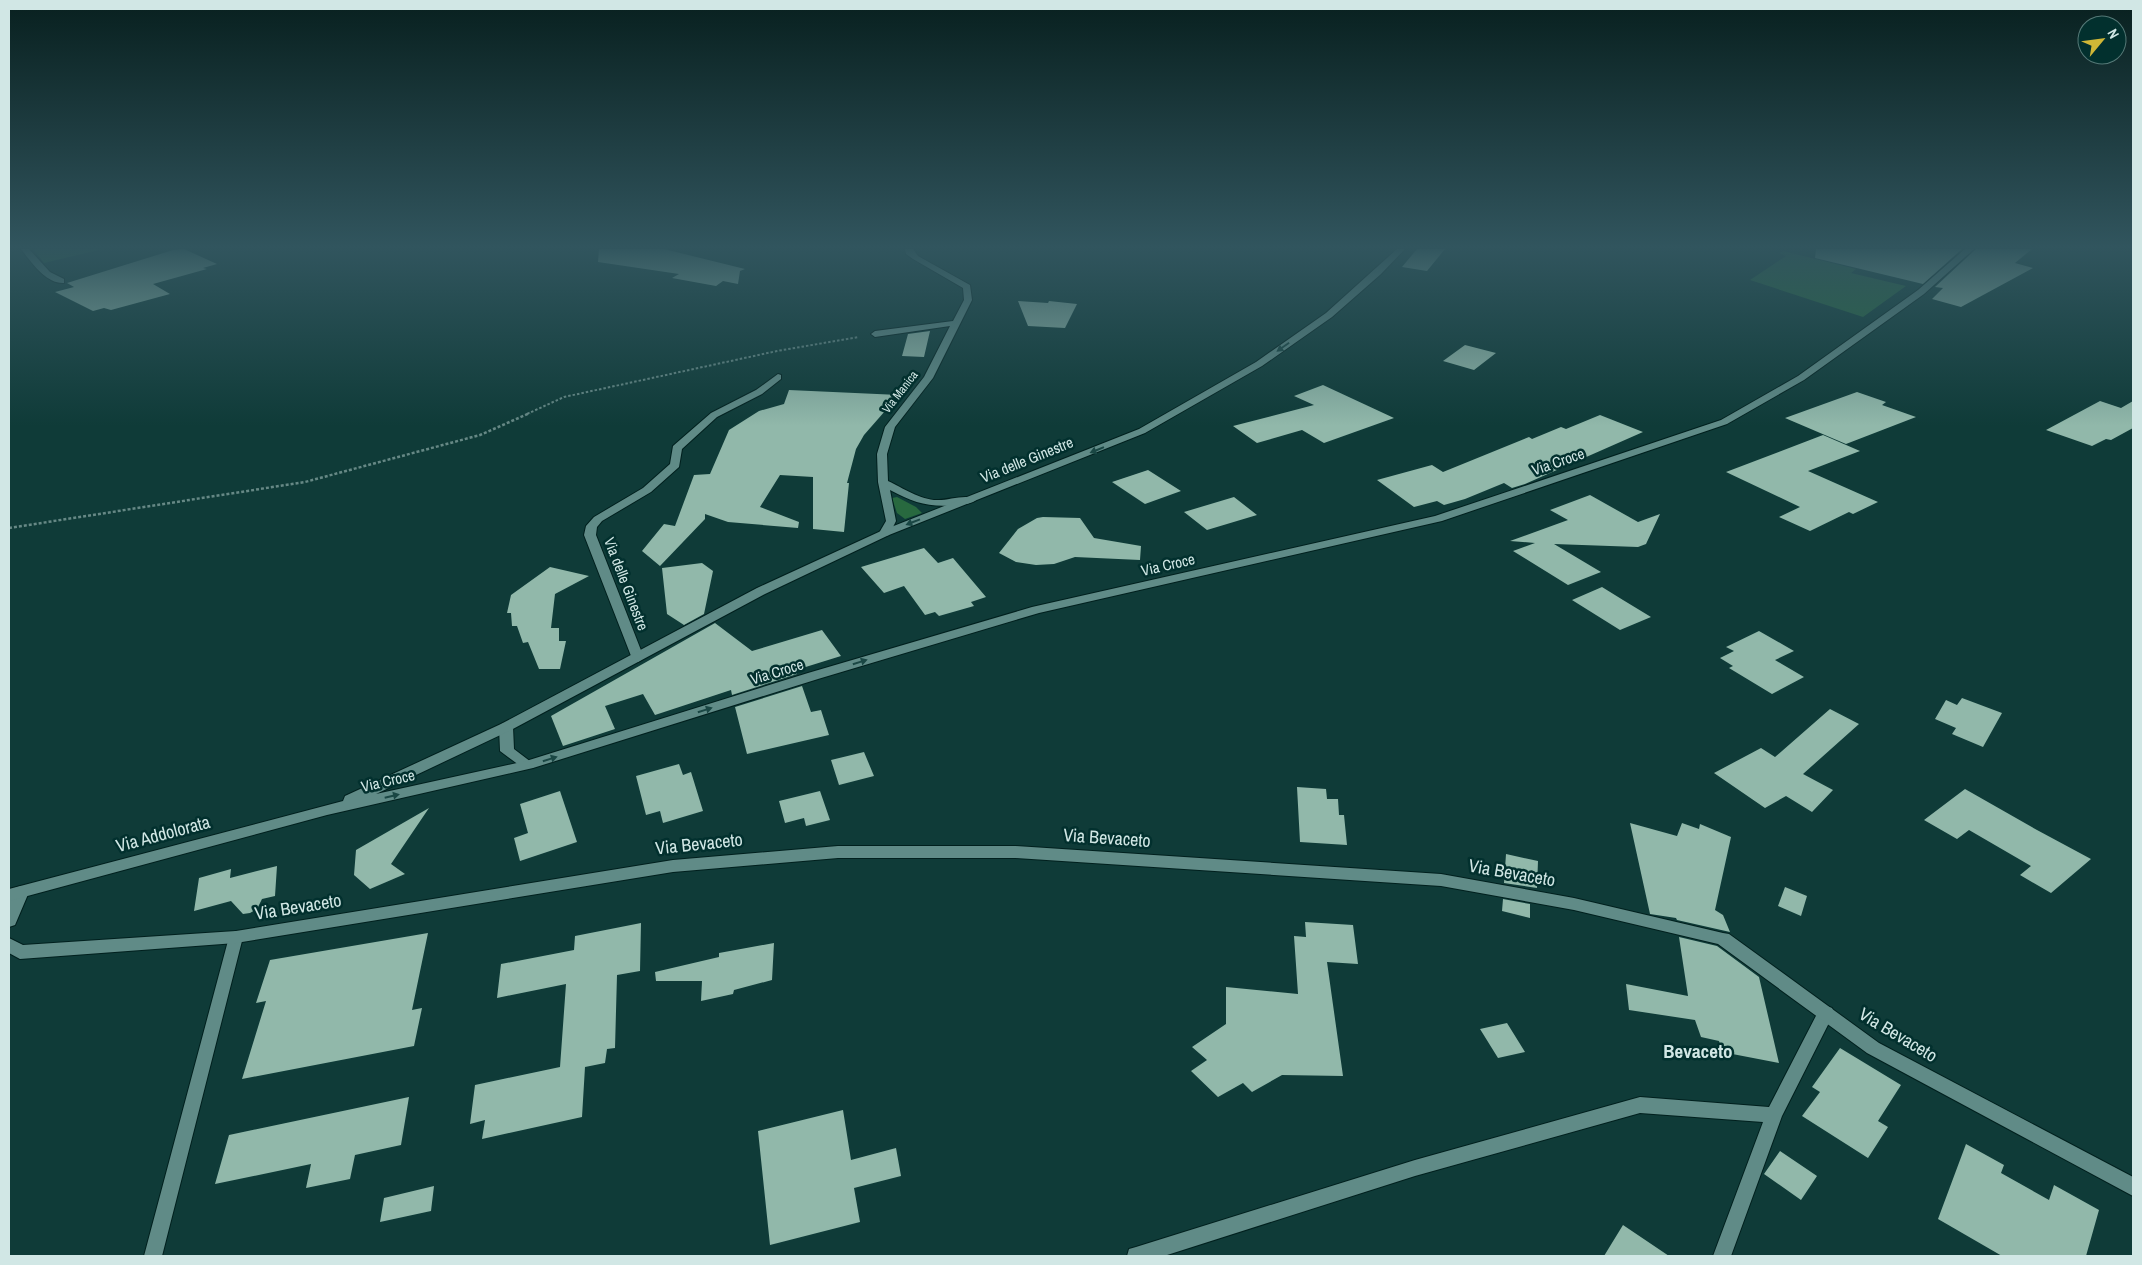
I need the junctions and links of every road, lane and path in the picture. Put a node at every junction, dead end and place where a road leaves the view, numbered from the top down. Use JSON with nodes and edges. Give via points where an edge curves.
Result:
{"nodes":[{"id":1,"x":964,"y":308,"type":"edge"},
{"id":2,"x":1337,"y":308,"type":"edge"},
{"id":3,"x":1899,"y":308,"type":"edge"},
{"id":4,"x":956,"y":323,"type":"junction"},
{"id":5,"x":875,"y":334,"type":"joint"},
{"id":6,"x":778,"y":377,"type":"dead end"},
{"id":7,"x":883,"y":482,"type":"junction"},
{"id":8,"x":971,"y":500,"type":"junction"},
{"id":9,"x":9,"y":528,"type":"edge"},
{"id":10,"x":885,"y":533,"type":"junction"},
{"id":11,"x":638,"y":658,"type":"junction"},
{"id":12,"x":506,"y":727,"type":"junction"},
{"id":13,"x":528,"y":765,"type":"junction"},
{"id":14,"x":327,"y":810,"type":"junction"},
{"id":15,"x":15,"y":893,"type":"edge"},
{"id":16,"x":9,"y":921,"type":"edge"},
{"id":17,"x":236,"y":937,"type":"junction"},
{"id":18,"x":12,"y":950,"type":"edge"},
{"id":19,"x":1826,"y":1014,"type":"junction"},
{"id":20,"x":1774,"y":1115,"type":"junction"},
{"id":21,"x":2133,"y":1187,"type":"edge"},
{"id":22,"x":154,"y":1256,"type":"edge"},
{"id":23,"x":1136,"y":1256,"type":"edge"},
{"id":24,"x":1722,"y":1256,"type":"edge"}],
"edges":[{"from":1,"to":4,"type":"street","name":"Via Manica"},
{"from":2,"to":8,"type":"street","name":"Via delle Ginestre","one_way":true,"via":[[1259,364],[1142,431]]},
{"from":13,"to":3,"type":"street","name":"Via Croce","one_way":true,"via":[[1036,610],[1438,519],[1724,422],[1801,378]]},
{"from":4,"to":5,"type":"street"},
{"from":4,"to":7,"type":"street","name":"Via Manica","via":[[928,378],[890,427],[882,454]]},
{"from":5,"to":9,"type":"path","via":[[777,351],[564,397],[480,435],[305,482]]},
{"from":6,"to":11,"type":"street","name":"Via delle Ginestre","via":[[759,392],[714,415],[677,448],[675,464],[647,490],[598,518],[592,526],[590,535]]},
{"from":7,"to":8,"type":"street","via":[[912,497],[936,504]]},
{"from":7,"to":10,"type":"street","name":"Via Manica","via":[[891,521]]},
{"from":8,"to":10,"type":"street","name":"Via delle Ginestre","one_way":true},
{"from":10,"to":11,"type":"street","name":"Via delle Ginestre","via":[[761,591]]},
{"from":11,"to":12,"type":"street","name":"Via delle Ginestre"},
{"from":12,"to":13,"type":"street","via":[[507,751]]},
{"from":12,"to":14,"type":"street","name":"Via delle Ginestre"},
{"from":14,"to":13,"type":"street","name":"Via Croce","one_way":true},
{"from":14,"to":15,"type":"street","name":"Via Addolorata"},
{"from":15,"to":16,"type":"street"},
{"from":17,"to":18,"type":"street","name":"Via Bevaceto"},
{"from":17,"to":19,"type":"street","name":"Via Bevaceto","via":[[673,866],[838,852],[1016,852],[1441,880],[1574,904],[1723,939]]},
{"from":17,"to":22,"type":"lane"},
{"from":19,"to":20,"type":"lane"},
{"from":19,"to":21,"type":"street","name":"Via Bevaceto","via":[[1873,1048]]},
{"from":20,"to":23,"type":"lane","via":[[1640,1105],[1415,1168]]},
{"from":20,"to":24,"type":"lane"}]}
